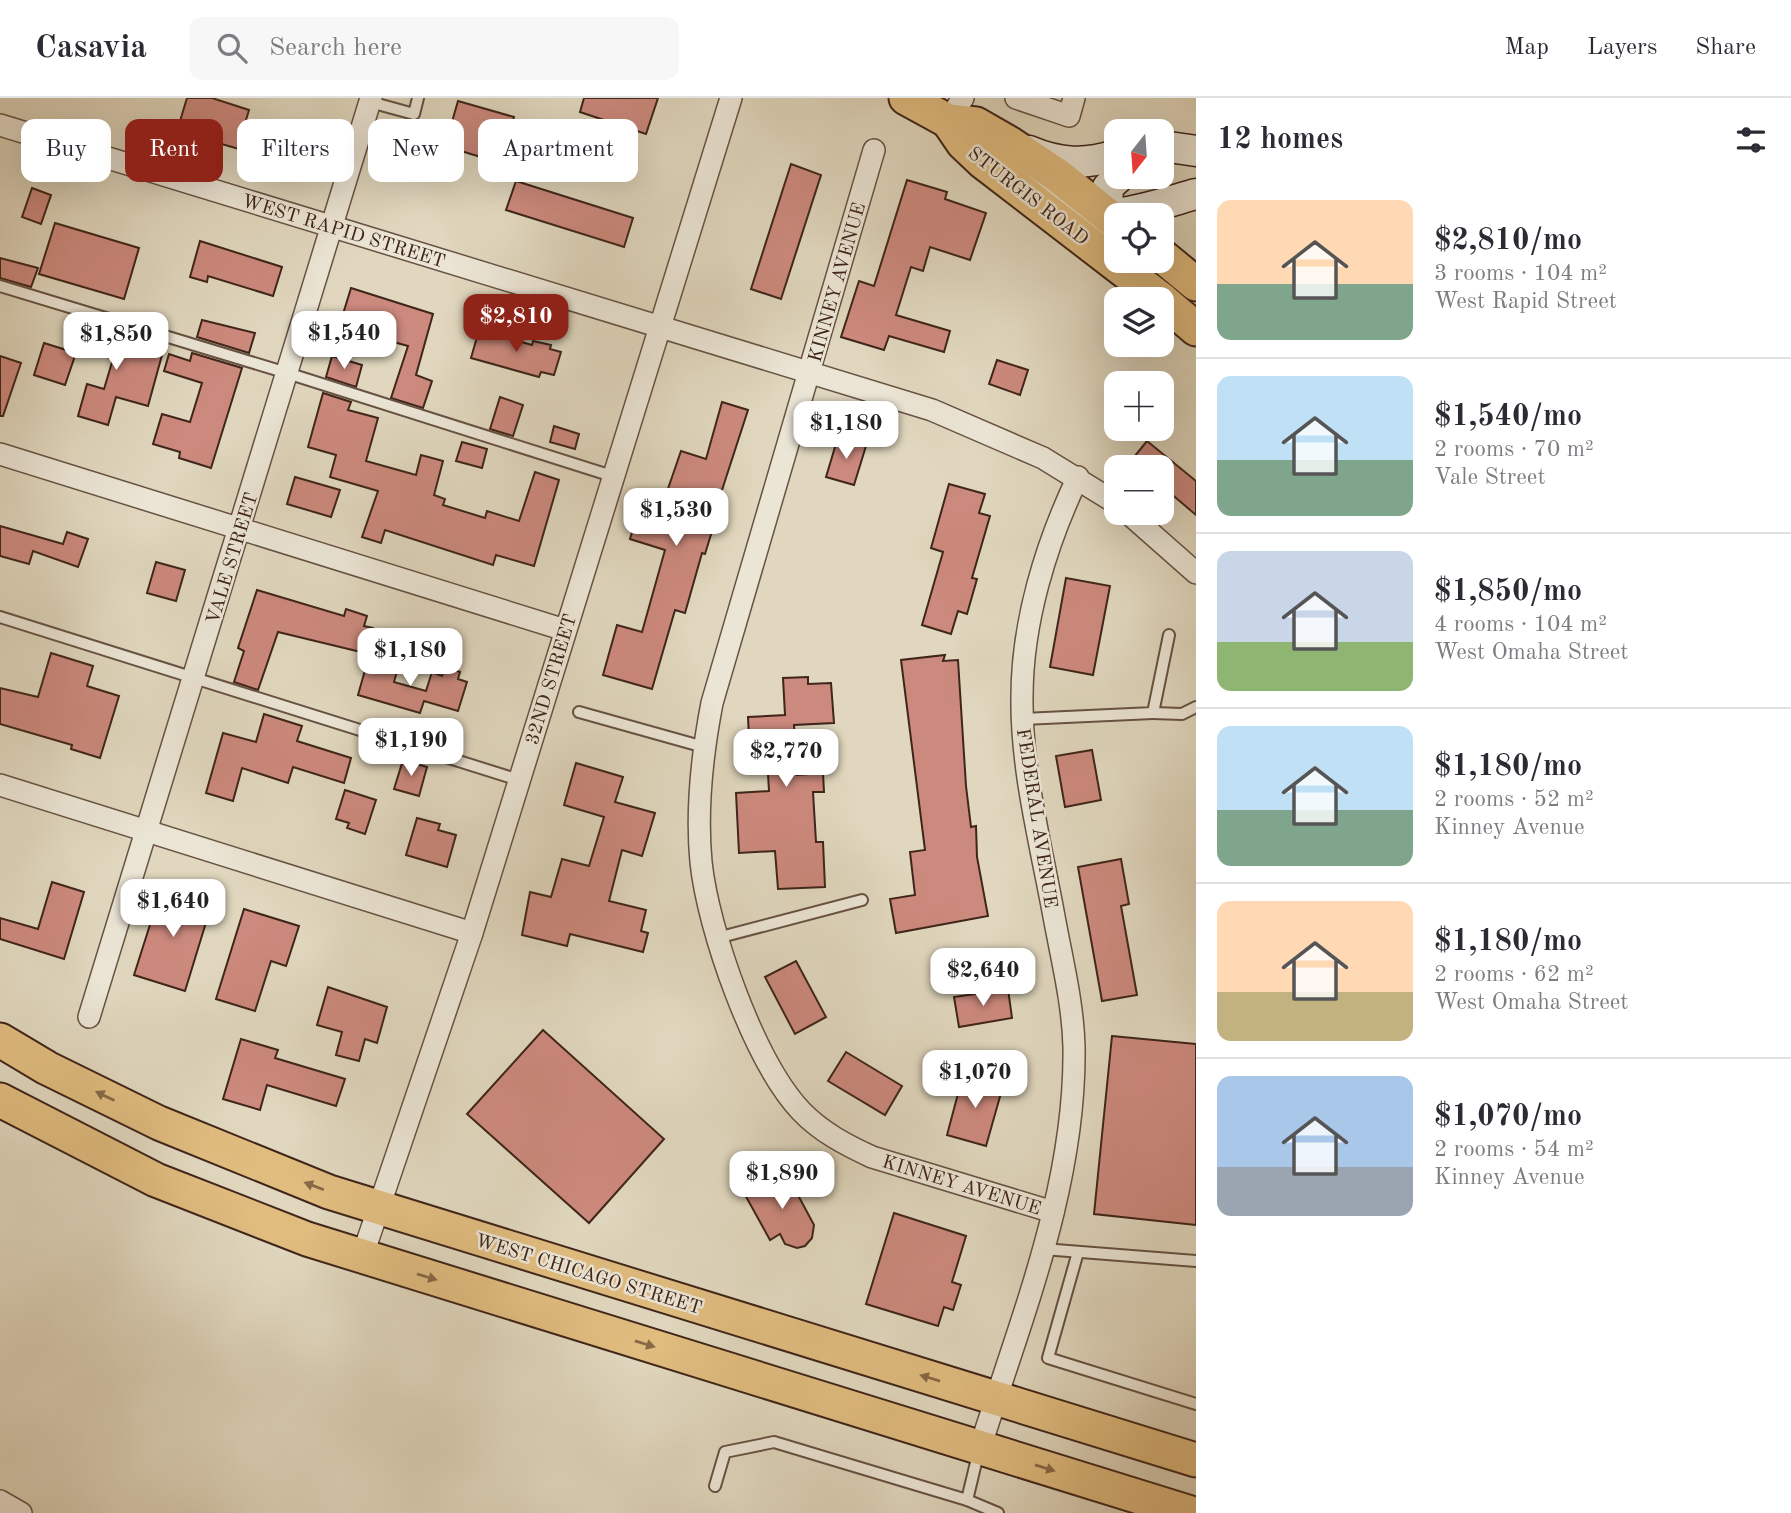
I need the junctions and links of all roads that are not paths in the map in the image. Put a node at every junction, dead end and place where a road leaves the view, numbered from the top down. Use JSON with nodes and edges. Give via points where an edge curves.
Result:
{"nodes":[{"id":1,"x":418,"y":98,"type":"edge"},
{"id":2,"x":731,"y":98,"type":"edge"},
{"id":3,"x":906,"y":98,"type":"edge"},
{"id":4,"x":1016,"y":98,"type":"edge"},
{"id":5,"x":1074,"y":98,"type":"edge"},
{"id":6,"x":370,"y":100,"type":"edge"},
{"id":7,"x":958,"y":121,"type":"edge"},
{"id":8,"x":0,"y":125,"type":"edge"},
{"id":9,"x":1009,"y":143,"type":"junction"},
{"id":10,"x":874,"y":150,"type":"dead end"},
{"id":11,"x":1104,"y":158,"type":"edge"},
{"id":12,"x":1196,"y":194,"type":"edge"},
{"id":13,"x":1164,"y":203,"type":"edge"},
{"id":14,"x":1104,"y":212,"type":"edge"},
{"id":15,"x":1104,"y":217,"type":"edge"},
{"id":16,"x":332,"y":226,"type":"junction"},
{"id":17,"x":1104,"y":254,"type":"edge"},
{"id":18,"x":1174,"y":266,"type":"edge"},
{"id":19,"x":1128,"y":273,"type":"edge"},
{"id":20,"x":1196,"y":284,"type":"edge"},
{"id":21,"x":0,"y":286,"type":"edge"},
{"id":22,"x":1145,"y":287,"type":"edge"},
{"id":23,"x":1174,"y":311,"type":"edge"},
{"id":24,"x":660,"y":327,"type":"junction"},
{"id":25,"x":1196,"y":329,"type":"edge"},
{"id":26,"x":287,"y":373,"type":"junction"},
{"id":27,"x":810,"y":374,"type":"junction"},
{"id":28,"x":0,"y":454,"type":"edge"},
{"id":29,"x":612,"y":476,"type":"junction"},
{"id":30,"x":1078,"y":477,"type":"junction"},
{"id":31,"x":1104,"y":495,"type":"edge"},
{"id":32,"x":1142,"y":525,"type":"edge"},
{"id":33,"x":240,"y":528,"type":"junction"},
{"id":34,"x":1196,"y":573,"type":"edge"},
{"id":35,"x":0,"y":617,"type":"edge"},
{"id":36,"x":565,"y":630,"type":"junction"},
{"id":37,"x":1169,"y":635,"type":"dead end"},
{"id":38,"x":194,"y":677,"type":"junction"},
{"id":39,"x":1196,"y":707,"type":"edge"},
{"id":40,"x":579,"y":712,"type":"dead end"},
{"id":41,"x":1153,"y":713,"type":"junction"},
{"id":42,"x":1023,"y":719,"type":"junction"},
{"id":43,"x":704,"y":747,"type":"junction"},
{"id":44,"x":519,"y":780,"type":"junction"},
{"id":45,"x":0,"y":785,"type":"edge"},
{"id":46,"x":146,"y":831,"type":"junction"},
{"id":47,"x":862,"y":900,"type":"dead end"},
{"id":48,"x":472,"y":933,"type":"junction"},
{"id":49,"x":717,"y":938,"type":"junction"},
{"id":50,"x":89,"y":1017,"type":"dead end"},
{"id":51,"x":6,"y":1044,"type":"edge"},
{"id":52,"x":0,"y":1100,"type":"edge"},
{"id":53,"x":156,"y":1180,"type":"junction"},
{"id":54,"x":378,"y":1207,"type":"junction"},
{"id":55,"x":1053,"y":1212,"type":"junction"},
{"id":56,"x":1043,"y":1249,"type":"junction"},
{"id":57,"x":1078,"y":1252,"type":"junction"},
{"id":58,"x":362,"y":1257,"type":"junction"},
{"id":59,"x":1196,"y":1261,"type":"edge"},
{"id":60,"x":594,"y":1274,"type":"junction"},
{"id":61,"x":778,"y":1385,"type":"junction"},
{"id":62,"x":995,"y":1398,"type":"junction"},
{"id":63,"x":1196,"y":1404,"type":"edge"},
{"id":64,"x":980,"y":1448,"type":"junction"},
{"id":65,"x":1182,"y":1456,"type":"edge"},
{"id":66,"x":1101,"y":1485,"type":"junction"},
{"id":67,"x":715,"y":1486,"type":"dead end"},
{"id":68,"x":1196,"y":1498,"type":"edge"},
{"id":69,"x":967,"y":1500,"type":"junction"},
{"id":70,"x":0,"y":1501,"type":"edge"},
{"id":71,"x":21,"y":1513,"type":"edge"},
{"id":72,"x":998,"y":1513,"type":"edge"},
{"id":73,"x":1191,"y":1513,"type":"edge"}],
"edges":[{"from":1,"to":6,"type":"lane","via":[[414,114]]},
{"from":2,"to":24,"type":"street","name":"32ND STREET"},
{"from":3,"to":7,"type":"main road"},
{"from":4,"to":5,"type":"street","via":[[1069,116]]},
{"from":6,"to":16,"type":"street","name":"VALE STREET"},
{"from":7,"to":9,"type":"main road","name":"STURGIS ROAD","via":[[976,124]]},
{"from":7,"to":15,"type":"street","via":[[1002,162],[1077,211]]},
{"from":7,"to":17,"type":"main road","name":"STURGIS ROAD","via":[[1009,183]]},
{"from":8,"to":16,"type":"street","name":"WEST RAPID STREET"},
{"from":9,"to":11,"type":"street","via":[[1062,162]]},
{"from":9,"to":14,"type":"main road","name":"STURGIS ROAD"},
{"from":10,"to":27,"type":"street","name":"KINNEY AVENUE"},
{"from":12,"to":13,"type":"street"},
{"from":16,"to":24,"type":"street","name":"WEST RAPID STREET"},
{"from":16,"to":26,"type":"street","name":"VALE STREET"},
{"from":18,"to":20,"type":"main road"},
{"from":19,"to":22,"type":"main road","name":"STURGIS ROAD"},
{"from":21,"to":26,"type":"lane"},
{"from":23,"to":25,"type":"main road","name":"STURGIS ROAD"},
{"from":24,"to":27,"type":"street","name":"WEST RAPID STREET"},
{"from":24,"to":29,"type":"street","name":"32ND STREET"},
{"from":26,"to":29,"type":"lane"},
{"from":26,"to":33,"type":"street","name":"VALE STREET"},
{"from":27,"to":30,"type":"street","name":"WEST RAPID STREET","via":[[973,425]]},
{"from":27,"to":43,"type":"street","name":"KINNEY AVENUE","via":[[722,665]]},
{"from":28,"to":33,"type":"street"},
{"from":29,"to":36,"type":"street","name":"32ND STREET"},
{"from":30,"to":31,"type":"street","name":"WEST RAPID STREET"},
{"from":30,"to":42,"type":"street","name":"FEDERAL AVENUE","via":[[1057,526],[1034,604],[1024,662]]},
{"from":32,"to":34,"type":"street"},
{"from":33,"to":36,"type":"street"},
{"from":33,"to":38,"type":"street","name":"VALE STREET"},
{"from":35,"to":38,"type":"lane"},
{"from":36,"to":44,"type":"street","name":"32ND STREET"},
{"from":37,"to":41,"type":"lane"},
{"from":38,"to":44,"type":"lane"},
{"from":38,"to":46,"type":"street","name":"VALE STREET"},
{"from":39,"to":41,"type":"lane","via":[[1182,714]]},
{"from":40,"to":43,"type":"lane"},
{"from":41,"to":42,"type":"lane"},
{"from":42,"to":55,"type":"street","name":"FEDERAL AVENUE","via":[[1027,771],[1074,1045],[1072,1112]]},
{"from":43,"to":49,"type":"street","name":"KINNEY AVENUE","via":[[701,863]]},
{"from":44,"to":48,"type":"street","name":"32ND STREET"},
{"from":45,"to":46,"type":"street"},
{"from":46,"to":48,"type":"street"},
{"from":46,"to":50,"type":"street","name":"VALE STREET"},
{"from":47,"to":49,"type":"lane"},
{"from":48,"to":54,"type":"street","name":"32ND STREET"},
{"from":49,"to":55,"type":"street","name":"KINNEY AVENUE","via":[[743,1009],[785,1091],[821,1128],[845,1144],[902,1168]]},
{"from":54,"to":51,"type":"main road","name":"WEST CHICAGO STREET","one_way":true,"via":[[217,1149]]},
{"from":52,"to":53,"type":"main road"},
{"from":53,"to":54,"type":"main road","via":[[239,1197],[328,1228],[347,1229]]},
{"from":53,"to":58,"type":"main road"},
{"from":54,"to":58,"type":"street","name":"32ND STREET"},
{"from":54,"to":60,"type":"main road","name":"WEST CHICAGO STREET"},
{"from":55,"to":56,"type":"street","name":"FEDERAL AVENUE"},
{"from":56,"to":57,"type":"lane"},
{"from":56,"to":62,"type":"street","name":"FEDERAL AVENUE"},
{"from":57,"to":59,"type":"lane"},
{"from":57,"to":63,"type":"lane","via":[[1048,1358]]},
{"from":58,"to":60,"type":"main road","via":[[387,1238],[409,1234],[501,1264]]},
{"from":58,"to":61,"type":"main road","one_way":true},
{"from":62,"to":60,"type":"main road","name":"WEST CHICAGO STREET","one_way":true},
{"from":61,"to":62,"type":"main road","via":[[865,1394],[943,1420],[966,1422],[983,1413]]},
{"from":61,"to":64,"type":"main road"},
{"from":62,"to":64,"type":"street","name":"FEDERAL AVENUE"},
{"from":62,"to":65,"type":"main road","name":"WEST CHICAGO STREET"},
{"from":64,"to":65,"type":"main road","via":[[1000,1433],[1024,1425],[1128,1454]]},
{"from":64,"to":66,"type":"main road","one_way":true},
{"from":64,"to":69,"type":"lane"},
{"from":66,"to":68,"type":"main road","via":[[1166,1489]]},
{"from":66,"to":73,"type":"main road"},
{"from":67,"to":69,"type":"lane","via":[[724,1452],[774,1442]]},
{"from":69,"to":72,"type":"lane"},
{"from":70,"to":71,"type":"street"}]}
